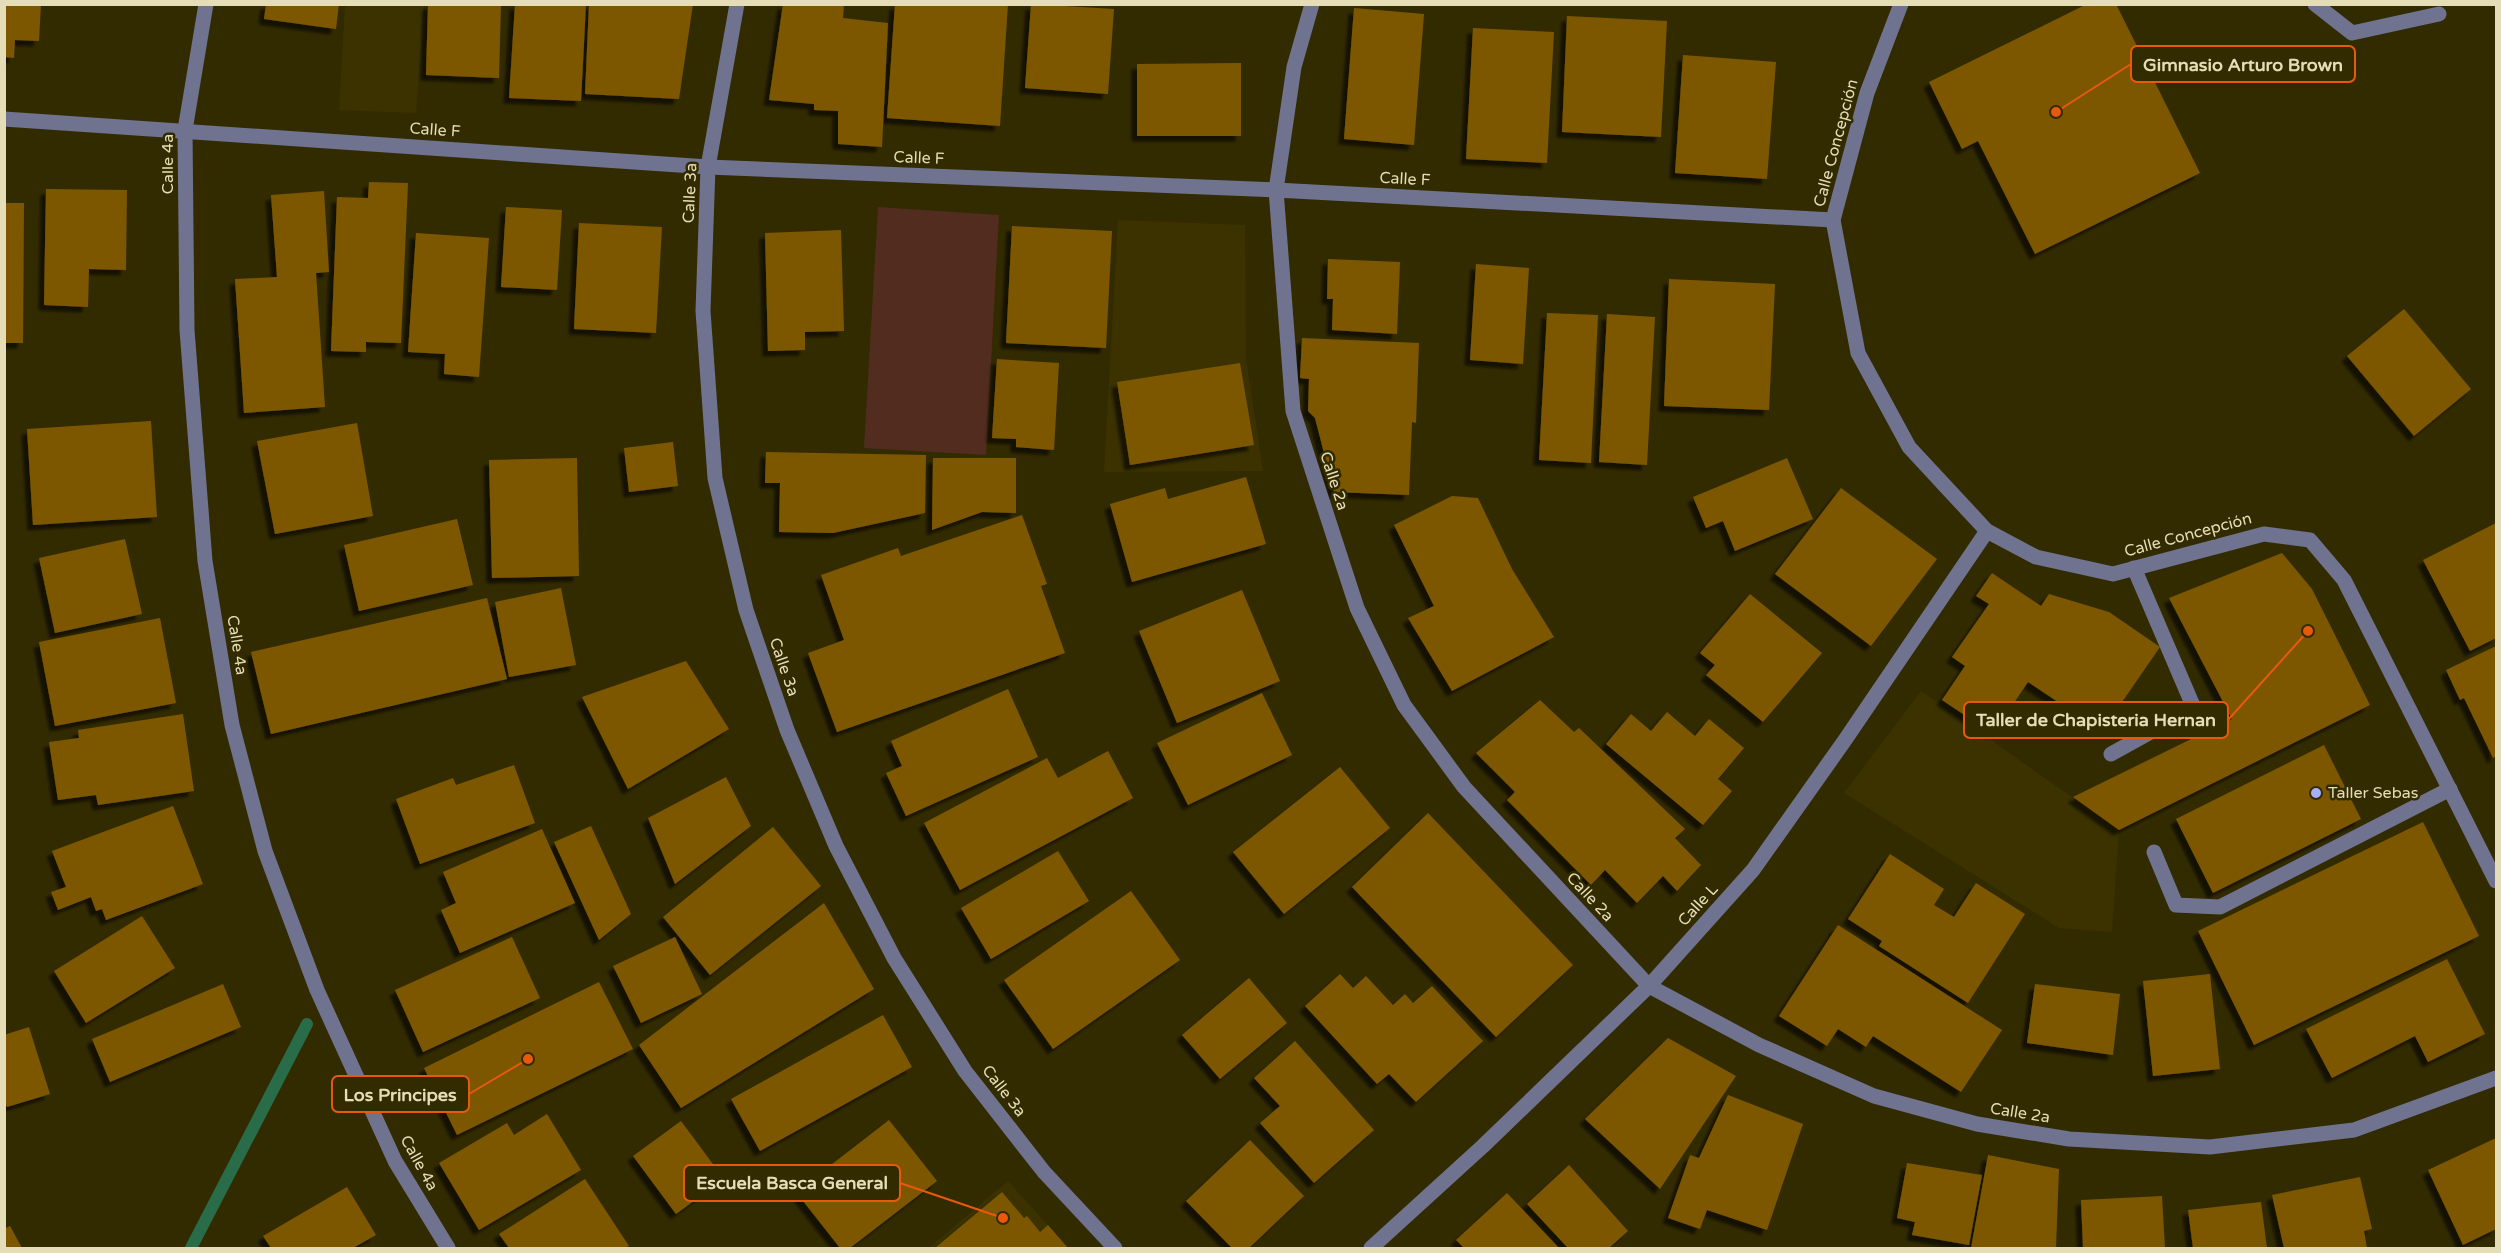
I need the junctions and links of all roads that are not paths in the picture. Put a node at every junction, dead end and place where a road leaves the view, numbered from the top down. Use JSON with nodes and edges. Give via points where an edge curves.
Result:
{"nodes":[{"id":1,"x":206,"y":4,"type":"edge"},
{"id":2,"x":737,"y":4,"type":"edge"},
{"id":3,"x":1312,"y":4,"type":"edge"},
{"id":4,"x":1901,"y":4,"type":"edge"},
{"id":5,"x":2315,"y":4,"type":"edge"},
{"id":6,"x":2439,"y":14,"type":"dead end"},
{"id":7,"x":4,"y":119,"type":"edge"},
{"id":8,"x":185,"y":130,"type":"junction"},
{"id":9,"x":708,"y":167,"type":"junction"},
{"id":10,"x":1276,"y":190,"type":"junction"},
{"id":11,"x":1833,"y":220,"type":"junction"},
{"id":12,"x":1987,"y":531,"type":"junction"},
{"id":13,"x":2134,"y":568,"type":"junction"},
{"id":14,"x":2110,"y":754,"type":"dead end"},
{"id":15,"x":2450,"y":789,"type":"junction"},
{"id":16,"x":2154,"y":852,"type":"dead end"},
{"id":17,"x":2496,"y":881,"type":"edge"},
{"id":18,"x":1649,"y":986,"type":"junction"},
{"id":19,"x":2496,"y":1078,"type":"edge"},
{"id":20,"x":448,"y":1248,"type":"edge"},
{"id":21,"x":1114,"y":1248,"type":"edge"},
{"id":22,"x":1371,"y":1248,"type":"edge"}],
"edges":[{"from":1,"to":8,"type":"street","name":"Calle 4a"},
{"from":2,"to":9,"type":"street","name":"Calle 3a"},
{"from":3,"to":10,"type":"street","name":"Calle 2a","via":[[1294,67]]},
{"from":4,"to":11,"type":"street","name":"Calle Concepción","via":[[1867,93]]},
{"from":5,"to":6,"type":"street","via":[[2352,33]]},
{"from":7,"to":8,"type":"street","name":"Calle F"},
{"from":8,"to":9,"type":"street","name":"Calle F"},
{"from":8,"to":20,"type":"street","name":"Calle 4a","via":[[188,330],[206,561],[232,725],[266,851],[317,990],[395,1161]]},
{"from":9,"to":10,"type":"street","name":"Calle F"},
{"from":9,"to":21,"type":"street","name":"Calle 3a","via":[[703,311],[715,478],[746,610],[786,730],[837,846],[894,958],[972,1080],[1044,1172]]},
{"from":10,"to":11,"type":"street","name":"Calle F"},
{"from":10,"to":18,"type":"street","name":"Calle 2a","via":[[1293,411],[1357,608],[1404,705],[1464,787]]},
{"from":11,"to":12,"type":"street","name":"Calle Concepción","via":[[1858,353],[1909,447]]},
{"from":12,"to":13,"type":"street","name":"Calle Concepción","via":[[2036,557],[2113,573]]},
{"from":12,"to":18,"type":"street","name":"Calle L","via":[[1753,870]]},
{"from":13,"to":14,"type":"street","via":[[2194,708]]},
{"from":13,"to":15,"type":"street","name":"Calle Concepción","via":[[2264,534],[2310,540],[2344,580]]},
{"from":15,"to":16,"type":"street","via":[[2220,907],[2176,905]]},
{"from":15,"to":17,"type":"street","name":"Calle Concepción"},
{"from":18,"to":19,"type":"street","name":"Calle 2a","via":[[1759,1045],[1874,1096],[1977,1124],[2069,1139],[2210,1147],[2354,1130]]},
{"from":18,"to":22,"type":"street","name":"Calle L","via":[[1484,1146]]}]}
